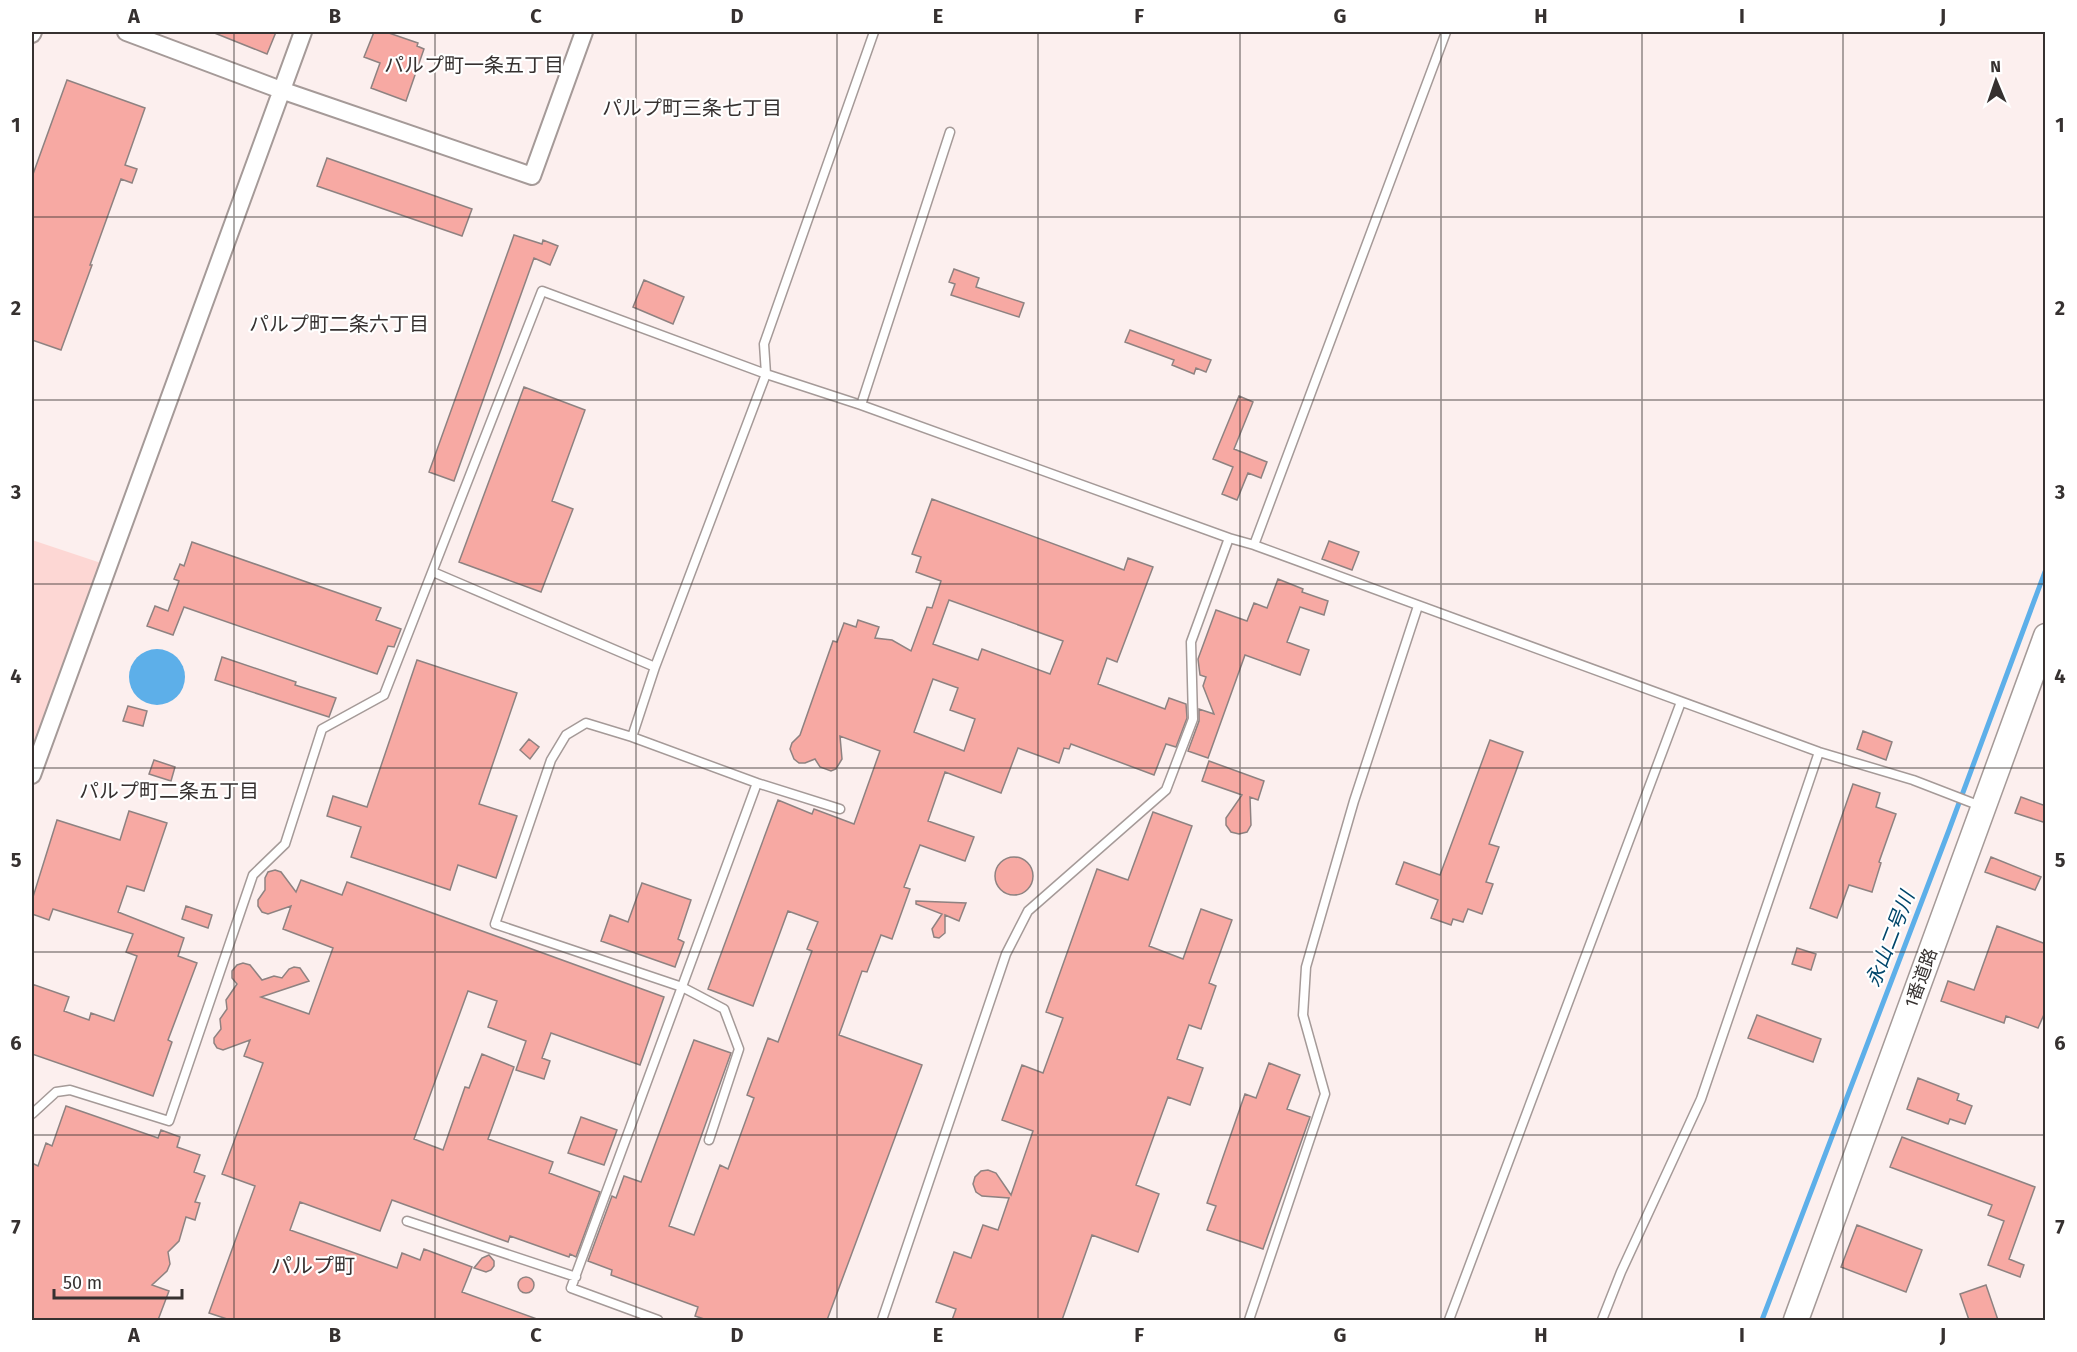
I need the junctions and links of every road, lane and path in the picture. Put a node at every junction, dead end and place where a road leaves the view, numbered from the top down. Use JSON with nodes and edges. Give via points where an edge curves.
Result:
{"nodes":[{"id":1,"x":126,"y":32,"type":"edge"},
{"id":2,"x":303,"y":32,"type":"edge"},
{"id":3,"x":584,"y":32,"type":"edge"},
{"id":4,"x":874,"y":32,"type":"edge"},
{"id":5,"x":1446,"y":32,"type":"edge"},
{"id":6,"x":281,"y":90,"type":"junction"},
{"id":7,"x":950,"y":132,"type":"dead end"},
{"id":8,"x":766,"y":374,"type":"junction"},
{"id":9,"x":861,"y":405,"type":"junction"},
{"id":10,"x":1230,"y":538,"type":"junction"},
{"id":11,"x":1254,"y":545,"type":"junction"},
{"id":12,"x":433,"y":572,"type":"junction"},
{"id":13,"x":1418,"y":606,"type":"junction"},
{"id":14,"x":2046,"y":636,"type":"edge"},
{"id":15,"x":655,"y":667,"type":"junction"},
{"id":16,"x":1681,"y":702,"type":"junction"},
{"id":17,"x":632,"y":736,"type":"junction"},
{"id":18,"x":1820,"y":753,"type":"junction"},
{"id":19,"x":32,"y":775,"type":"edge"},
{"id":20,"x":758,"y":783,"type":"junction"},
{"id":21,"x":1978,"y":805,"type":"junction"},
{"id":22,"x":840,"y":809,"type":"dead end"},
{"id":23,"x":682,"y":987,"type":"junction"},
{"id":24,"x":32,"y":1114,"type":"edge"},
{"id":25,"x":709,"y":1140,"type":"dead end"},
{"id":26,"x":408,"y":1221,"type":"dead end"},
{"id":27,"x":576,"y":1277,"type":"junction"},
{"id":28,"x":653,"y":1320,"type":"edge"},
{"id":29,"x":882,"y":1320,"type":"edge"},
{"id":30,"x":1249,"y":1320,"type":"edge"},
{"id":31,"x":1449,"y":1320,"type":"edge"},
{"id":32,"x":1602,"y":1320,"type":"edge"},
{"id":33,"x":1796,"y":1320,"type":"edge"}],
"edges":[{"from":1,"to":6,"type":"street"},
{"from":2,"to":6,"type":"street"},
{"from":3,"to":6,"type":"street","via":[[532,176]]},
{"from":4,"to":8,"type":"lane","via":[[764,344]]},
{"from":5,"to":11,"type":"lane"},
{"from":6,"to":19,"type":"street"},
{"from":7,"to":9,"type":"lane"},
{"from":8,"to":9,"type":"lane"},
{"from":8,"to":12,"type":"lane","via":[[542,291]]},
{"from":8,"to":15,"type":"lane"},
{"from":9,"to":10,"type":"lane"},
{"from":10,"to":11,"type":"lane"},
{"from":10,"to":29,"type":"lane","via":[[1191,642],[1193,719],[1166,790],[1028,911],[1006,954]]},
{"from":11,"to":13,"type":"lane"},
{"from":12,"to":15,"type":"lane"},
{"from":12,"to":24,"type":"lane","via":[[384,695],[322,729],[285,844],[253,875],[169,1121],[70,1090],[56,1092]]},
{"from":13,"to":16,"type":"lane"},
{"from":13,"to":30,"type":"lane","via":[[1354,801],[1306,967],[1303,1015],[1325,1094]]},
{"from":14,"to":21,"type":"street","name":"1番道路"},
{"from":15,"to":17,"type":"lane"},
{"from":16,"to":18,"type":"lane"},
{"from":16,"to":31,"type":"lane"},
{"from":17,"to":20,"type":"lane"},
{"from":17,"to":23,"type":"lane","via":[[586,723],[566,735],[550,760],[495,924]]},
{"from":18,"to":21,"type":"lane","via":[[1913,780]]},
{"from":18,"to":32,"type":"lane","via":[[1701,1099]]},
{"from":20,"to":22,"type":"lane"},
{"from":20,"to":23,"type":"lane"},
{"from":21,"to":33,"type":"street","name":"1番道路"},
{"from":23,"to":25,"type":"lane","via":[[724,1009],[739,1049]]},
{"from":23,"to":27,"type":"lane"},
{"from":26,"to":27,"type":"lane"},
{"from":27,"to":28,"type":"lane","via":[[572,1288]]}]}
